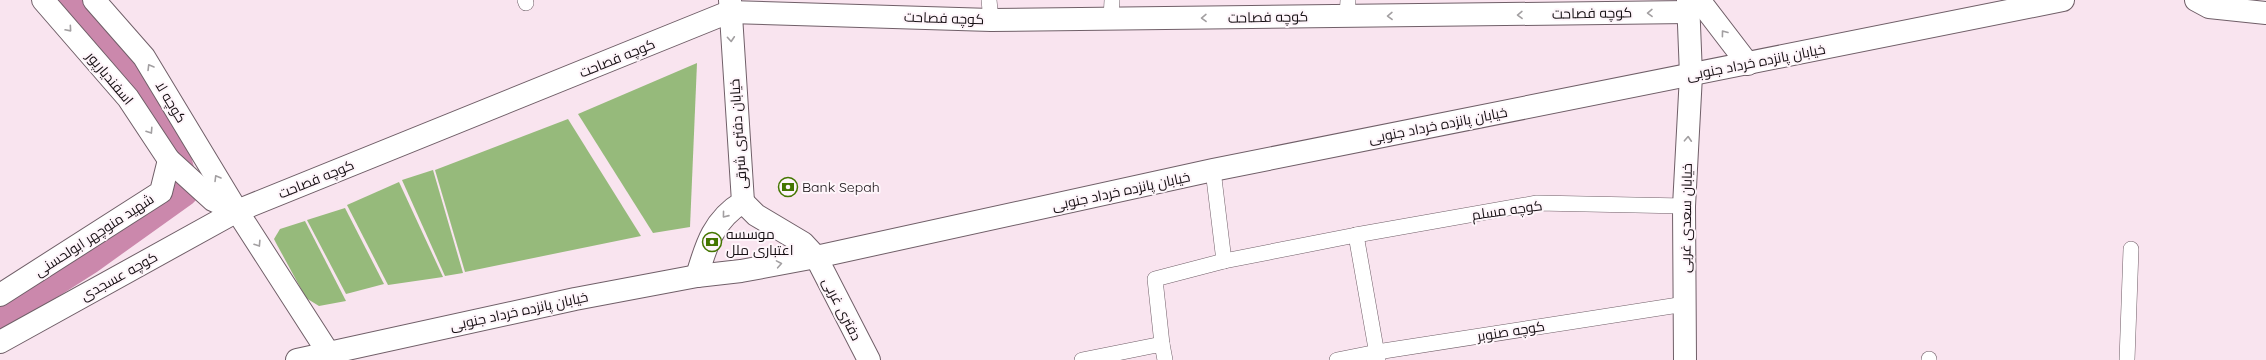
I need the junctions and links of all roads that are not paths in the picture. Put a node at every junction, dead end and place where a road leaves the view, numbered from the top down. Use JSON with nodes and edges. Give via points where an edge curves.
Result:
{"nodes":[{"id":1,"x":43,"y":0,"type":"edge"},
{"id":2,"x":94,"y":0,"type":"edge"},
{"id":3,"x":2063,"y":0,"type":"edge"},
{"id":4,"x":2196,"y":0,"type":"edge"},
{"id":5,"x":1692,"y":4,"type":"edge"},
{"id":6,"x":730,"y":6,"type":"edge"},
{"id":7,"x":1347,"y":8,"type":"edge"},
{"id":8,"x":1111,"y":9,"type":"edge"},
{"id":9,"x":990,"y":10,"type":"edge"},
{"id":10,"x":2266,"y":13,"type":"edge"},
{"id":11,"x":1748,"y":64,"type":"junction"},
{"id":12,"x":1691,"y":76,"type":"junction"},
{"id":13,"x":169,"y":161,"type":"junction"},
{"id":14,"x":1213,"y":170,"type":"junction"},
{"id":15,"x":743,"y":202,"type":"junction"},
{"id":16,"x":1684,"y":206,"type":"junction"},
{"id":17,"x":237,"y":211,"type":"junction"},
{"id":18,"x":1356,"y":235,"type":"junction"},
{"id":19,"x":2131,"y":249,"type":"dead end"},
{"id":20,"x":816,"y":257,"type":"junction"},
{"id":21,"x":1224,"y":260,"type":"junction"},
{"id":22,"x":697,"y":276,"type":"junction"},
{"id":23,"x":0,"y":295,"type":"edge"},
{"id":24,"x":1685,"y":304,"type":"junction"},
{"id":25,"x":0,"y":342,"type":"edge"},
{"id":26,"x":1162,"y":344,"type":"junction"},
{"id":27,"x":330,"y":356,"type":"edge"},
{"id":28,"x":1377,"y":356,"type":"edge"},
{"id":29,"x":297,"y":360,"type":"edge"},
{"id":30,"x":869,"y":360,"type":"edge"},
{"id":31,"x":1082,"y":360,"type":"edge"},
{"id":32,"x":1165,"y":360,"type":"edge"},
{"id":33,"x":1337,"y":360,"type":"edge"},
{"id":34,"x":1686,"y":360,"type":"edge"},
{"id":35,"x":2128,"y":360,"type":"edge"}],
"edges":[{"from":1,"to":13,"type":"street","name":"اسفندیارپور","one_way":true,"via":[[128,98]]},
{"from":17,"to":2,"type":"street","name":"کوچه لا","one_way":true,"via":[[144,58]]},
{"from":3,"to":11,"type":"street","name":"خیابان پانزده خرداد جنوبی"},
{"from":4,"to":10,"type":"street","via":[[2209,6]]},
{"from":5,"to":7,"type":"street","name":"کوچه فصاحت","one_way":true},
{"from":11,"to":5,"type":"street","one_way":true},
{"from":5,"to":12,"type":"street","name":"خیابان سعدی غربی"},
{"from":6,"to":9,"type":"street","name":"کوچه فصاحت"},
{"from":6,"to":15,"type":"street","name":"خیابان دفتری شرقی","one_way":true},
{"from":6,"to":17,"type":"street","name":"کوچه فصاحت"},
{"from":7,"to":8,"type":"street","name":"کوچه فصاحت","one_way":true},
{"from":8,"to":9,"type":"street","name":"کوچه فصاحت"},
{"from":11,"to":12,"type":"street","name":"خیابان پانزده خرداد جنوبی"},
{"from":12,"to":14,"type":"street","name":"خیابان پانزده خرداد جنوبی"},
{"from":16,"to":12,"type":"street","name":"خیابان سعدی غربی","one_way":true},
{"from":13,"to":17,"type":"street","name":"اسفندیارپور","via":[[213,200]]},
{"from":13,"to":23,"type":"street","name":"شهید منوچهر ابولحسنی","via":[[161,192]]},
{"from":14,"to":20,"type":"street","name":"خیابان پانزده خرداد جنوبی"},
{"from":14,"to":21,"type":"lane"},
{"from":15,"to":20,"type":"street","name":"دفتری غربی","via":[[756,214],[803,243]]},
{"from":15,"to":22,"type":"street","name":"خیابان دفتری شرقی","one_way":true,"via":[[728,211],[715,228]]},
{"from":16,"to":18,"type":"lane","name":"کوچه مسلم","via":[[1537,203]]},
{"from":16,"to":24,"type":"street","name":"خیابان سعدی غربی"},
{"from":17,"to":25,"type":"street","name":"کوچه عسجدی"},
{"from":17,"to":27,"type":"street","name":"کوچه لا","one_way":true},
{"from":18,"to":21,"type":"lane","name":"کوچه مسلم"},
{"from":18,"to":28,"type":"lane"},
{"from":19,"to":35,"type":"lane"},
{"from":22,"to":20,"type":"street","name":"خیابان پانزده خرداد جنوبی","one_way":true,"via":[[742,271]]},
{"from":20,"to":30,"type":"street","name":"دفتری غربی"},
{"from":21,"to":26,"type":"lane","name":"کوچه مسلم","via":[[1155,279]]},
{"from":22,"to":27,"type":"street","name":"خیابان پانزده خرداد جنوبی","via":[[576,298]]},
{"from":24,"to":28,"type":"lane","name":"کوچه صنوبر"},
{"from":24,"to":34,"type":"street","name":"خیابان سعدی غربی"},
{"from":26,"to":31,"type":"lane"},
{"from":26,"to":32,"type":"lane"},
{"from":27,"to":29,"type":"street","name":"خیابان پانزده خرداد جنوبی"},
{"from":28,"to":33,"type":"lane","name":"کوچه صنوبر"}]}
